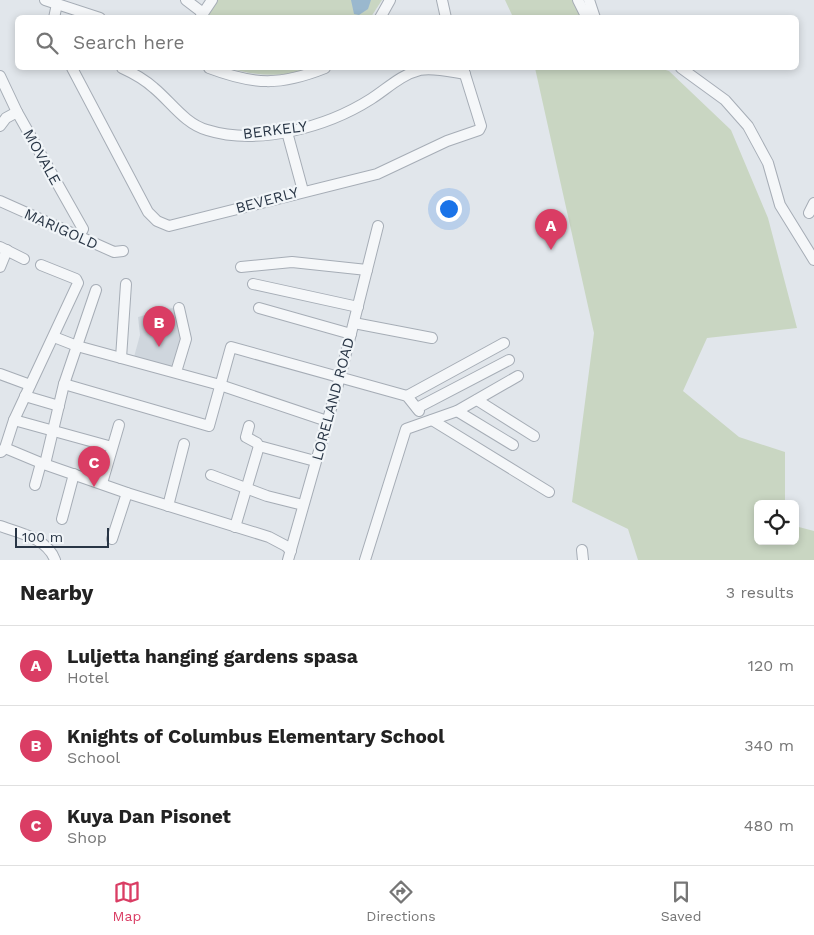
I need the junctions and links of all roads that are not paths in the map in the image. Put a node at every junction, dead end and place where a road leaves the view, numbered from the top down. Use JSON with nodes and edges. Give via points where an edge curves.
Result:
{"nodes":[{"id":1,"x":45,"y":0,"type":"edge"},
{"id":2,"x":186,"y":0,"type":"edge"},
{"id":3,"x":212,"y":0,"type":"edge"},
{"id":4,"x":390,"y":0,"type":"edge"},
{"id":5,"x":442,"y":0,"type":"edge"},
{"id":6,"x":578,"y":0,"type":"edge"},
{"id":7,"x":589,"y":0,"type":"edge"},
{"id":8,"x":57,"y":4,"type":"junction"},
{"id":9,"x":55,"y":15,"type":"edge"},
{"id":10,"x":91,"y":15,"type":"edge"},
{"id":11,"x":201,"y":15,"type":"edge"},
{"id":12,"x":203,"y":15,"type":"edge"},
{"id":13,"x":382,"y":15,"type":"edge"},
{"id":14,"x":445,"y":15,"type":"edge"},
{"id":15,"x":586,"y":15,"type":"edge"},
{"id":16,"x":595,"y":15,"type":"edge"},
{"id":17,"x":73,"y":70,"type":"edge"},
{"id":18,"x":125,"y":70,"type":"edge"},
{"id":19,"x":215,"y":70,"type":"edge"},
{"id":20,"x":320,"y":70,"type":"edge"},
{"id":21,"x":684,"y":70,"type":"edge"},
{"id":22,"x":464,"y":71,"type":"edge"},
{"id":23,"x":0,"y":76,"type":"edge"},
{"id":24,"x":17,"y":112,"type":"junction"},
{"id":25,"x":0,"y":126,"type":"edge"},
{"id":26,"x":287,"y":132,"type":"junction"},
{"id":27,"x":303,"y":191,"type":"junction"},
{"id":28,"x":0,"y":201,"type":"edge"},
{"id":29,"x":814,"y":203,"type":"edge"},
{"id":30,"x":809,"y":213,"type":"dead end"},
{"id":31,"x":378,"y":226,"type":"dead end"},
{"id":32,"x":79,"y":236,"type":"junction"},
{"id":33,"x":814,"y":238,"type":"edge"},
{"id":34,"x":3,"y":249,"type":"edge"},
{"id":35,"x":123,"y":251,"type":"dead end"},
{"id":36,"x":810,"y":252,"type":"edge"},
{"id":37,"x":24,"y":259,"type":"dead end"},
{"id":38,"x":41,"y":265,"type":"dead end"},
{"id":39,"x":241,"y":266,"type":"dead end"},
{"id":40,"x":0,"y":267,"type":"edge"},
{"id":41,"x":367,"y":270,"type":"junction"},
{"id":42,"x":126,"y":284,"type":"dead end"},
{"id":43,"x":253,"y":284,"type":"dead end"},
{"id":44,"x":96,"y":290,"type":"dead end"},
{"id":45,"x":358,"y":307,"type":"junction"},
{"id":46,"x":179,"y":308,"type":"dead end"},
{"id":47,"x":260,"y":308,"type":"dead end"},
{"id":48,"x":354,"y":323,"type":"junction"},
{"id":49,"x":351,"y":334,"type":"junction"},
{"id":50,"x":54,"y":337,"type":"junction"},
{"id":51,"x":432,"y":338,"type":"dead end"},
{"id":52,"x":504,"y":343,"type":"dead end"},
{"id":53,"x":77,"y":346,"type":"junction"},
{"id":54,"x":121,"y":358,"type":"junction"},
{"id":55,"x":510,"y":360,"type":"dead end"},
{"id":56,"x":176,"y":372,"type":"junction"},
{"id":57,"x":0,"y":374,"type":"edge"},
{"id":58,"x":518,"y":376,"type":"dead end"},
{"id":59,"x":340,"y":377,"type":"junction"},
{"id":60,"x":64,"y":384,"type":"junction"},
{"id":61,"x":30,"y":385,"type":"junction"},
{"id":62,"x":220,"y":385,"type":"junction"},
{"id":63,"x":25,"y":396,"type":"junction"},
{"id":64,"x":407,"y":396,"type":"junction"},
{"id":65,"x":477,"y":400,"type":"junction"},
{"id":66,"x":59,"y":406,"type":"junction"},
{"id":67,"x":458,"y":411,"type":"junction"},
{"id":68,"x":14,"y":420,"type":"junction"},
{"id":69,"x":432,"y":420,"type":"junction"},
{"id":70,"x":327,"y":421,"type":"junction"},
{"id":71,"x":118,"y":424,"type":"dead end"},
{"id":72,"x":249,"y":426,"type":"dead end"},
{"id":73,"x":53,"y":431,"type":"junction"},
{"id":74,"x":534,"y":436,"type":"dead end"},
{"id":75,"x":184,"y":444,"type":"dead end"},
{"id":76,"x":513,"y":445,"type":"dead end"},
{"id":77,"x":259,"y":446,"type":"junction"},
{"id":78,"x":112,"y":447,"type":"junction"},
{"id":79,"x":3,"y":450,"type":"edge"},
{"id":80,"x":316,"y":461,"type":"junction"},
{"id":81,"x":43,"y":464,"type":"junction"},
{"id":82,"x":74,"y":474,"type":"junction"},
{"id":83,"x":212,"y":475,"type":"dead end"},
{"id":84,"x":102,"y":483,"type":"junction"},
{"id":85,"x":35,"y":485,"type":"dead end"},
{"id":86,"x":245,"y":489,"type":"junction"},
{"id":87,"x":549,"y":492,"type":"dead end"},
{"id":88,"x":127,"y":493,"type":"junction"},
{"id":89,"x":304,"y":504,"type":"junction"},
{"id":90,"x":168,"y":506,"type":"junction"},
{"id":91,"x":62,"y":519,"type":"dead end"},
{"id":92,"x":0,"y":526,"type":"edge"},
{"id":93,"x":235,"y":527,"type":"junction"},
{"id":94,"x":112,"y":539,"type":"dead end"},
{"id":95,"x":289,"y":556,"type":"edge"},
{"id":96,"x":55,"y":560,"type":"edge"},
{"id":97,"x":365,"y":560,"type":"edge"}],
"edges":[{"from":1,"to":8,"type":"street"},
{"from":2,"to":11,"type":"street"},
{"from":3,"to":12,"type":"street"},
{"from":4,"to":13,"type":"street"},
{"from":5,"to":14,"type":"street"},
{"from":6,"to":15,"type":"street"},
{"from":7,"to":16,"type":"street"},
{"from":8,"to":9,"type":"street"},
{"from":8,"to":10,"type":"street"},
{"from":17,"to":27,"type":"street","name":"BEVERLY","via":[[148,212],[157,221],[169,226]]},
{"from":18,"to":26,"type":"street","name":"BERKELY","via":[[154,88],[190,122],[206,130],[238,136]]},
{"from":19,"to":20,"type":"street","via":[[240,78],[278,82]]},
{"from":21,"to":36,"type":"street","via":[[725,100],[748,126],[768,163],[780,205]]},
{"from":22,"to":26,"type":"street","name":"BERKELY","via":[[421,70],[400,78],[348,112]]},
{"from":22,"to":27,"type":"street","name":"BEVERLY","via":[[481,126],[479,130],[447,140],[377,174]]},
{"from":23,"to":24,"type":"street","name":"MOVALE"},
{"from":24,"to":25,"type":"street"},
{"from":24,"to":32,"type":"street","name":"MOVALE","via":[[83,229]]},
{"from":26,"to":27,"type":"street"},
{"from":28,"to":32,"type":"street","name":"MARIGOLD"},
{"from":29,"to":30,"type":"street"},
{"from":31,"to":41,"type":"street","name":"LORELAND ROAD"},
{"from":32,"to":35,"type":"street","name":"MARIGOLD","via":[[114,252]]},
{"from":33,"to":36,"type":"street"},
{"from":34,"to":37,"type":"street"},
{"from":34,"to":40,"type":"street"},
{"from":38,"to":50,"type":"street","via":[[78,280]]},
{"from":39,"to":41,"type":"street","via":[[292,262]]},
{"from":41,"to":45,"type":"street","name":"LORELAND ROAD"},
{"from":42,"to":54,"type":"street"},
{"from":43,"to":45,"type":"street"},
{"from":44,"to":53,"type":"street"},
{"from":45,"to":48,"type":"street","name":"LORELAND ROAD"},
{"from":46,"to":56,"type":"street","via":[[186,339]]},
{"from":47,"to":49,"type":"street"},
{"from":48,"to":49,"type":"street","name":"LORELAND ROAD"},
{"from":48,"to":51,"type":"street"},
{"from":49,"to":59,"type":"street","name":"LORELAND ROAD"},
{"from":50,"to":53,"type":"street"},
{"from":50,"to":61,"type":"street"},
{"from":52,"to":64,"type":"street"},
{"from":53,"to":54,"type":"street"},
{"from":53,"to":60,"type":"street"},
{"from":54,"to":56,"type":"street"},
{"from":55,"to":64,"type":"street","via":[[418,409]]},
{"from":56,"to":62,"type":"street"},
{"from":57,"to":61,"type":"street"},
{"from":58,"to":65,"type":"street"},
{"from":59,"to":62,"type":"street","via":[[231,347]]},
{"from":59,"to":64,"type":"street"},
{"from":59,"to":70,"type":"street","name":"LORELAND ROAD"},
{"from":60,"to":62,"type":"street","via":[[209,426]]},
{"from":60,"to":66,"type":"street"},
{"from":61,"to":63,"type":"street"},
{"from":62,"to":70,"type":"street"},
{"from":63,"to":66,"type":"street"},
{"from":63,"to":68,"type":"street"},
{"from":65,"to":67,"type":"street"},
{"from":65,"to":74,"type":"street"},
{"from":66,"to":73,"type":"street"},
{"from":67,"to":69,"type":"street"},
{"from":67,"to":76,"type":"street"},
{"from":68,"to":73,"type":"street"},
{"from":68,"to":79,"type":"street"},
{"from":69,"to":87,"type":"street"},
{"from":69,"to":97,"type":"street","via":[[406,429]]},
{"from":70,"to":80,"type":"street","name":"LORELAND ROAD"},
{"from":71,"to":78,"type":"street"},
{"from":72,"to":77,"type":"street","via":[[246,437]]},
{"from":73,"to":78,"type":"street"},
{"from":73,"to":81,"type":"street"},
{"from":75,"to":90,"type":"street"},
{"from":77,"to":80,"type":"street"},
{"from":77,"to":86,"type":"street"},
{"from":78,"to":84,"type":"street"},
{"from":79,"to":81,"type":"street"},
{"from":80,"to":89,"type":"street","name":"LORELAND ROAD"},
{"from":81,"to":82,"type":"street"},
{"from":81,"to":85,"type":"street"},
{"from":82,"to":84,"type":"street"},
{"from":82,"to":91,"type":"street"},
{"from":83,"to":86,"type":"street"},
{"from":84,"to":88,"type":"street"},
{"from":86,"to":89,"type":"street"},
{"from":86,"to":93,"type":"street"},
{"from":88,"to":90,"type":"street"},
{"from":88,"to":94,"type":"street"},
{"from":89,"to":95,"type":"street","name":"LORELAND ROAD"},
{"from":90,"to":93,"type":"street"},
{"from":92,"to":96,"type":"street","via":[[41,542],[49,548]]},
{"from":93,"to":95,"type":"street","via":[[286,546]]}]}
